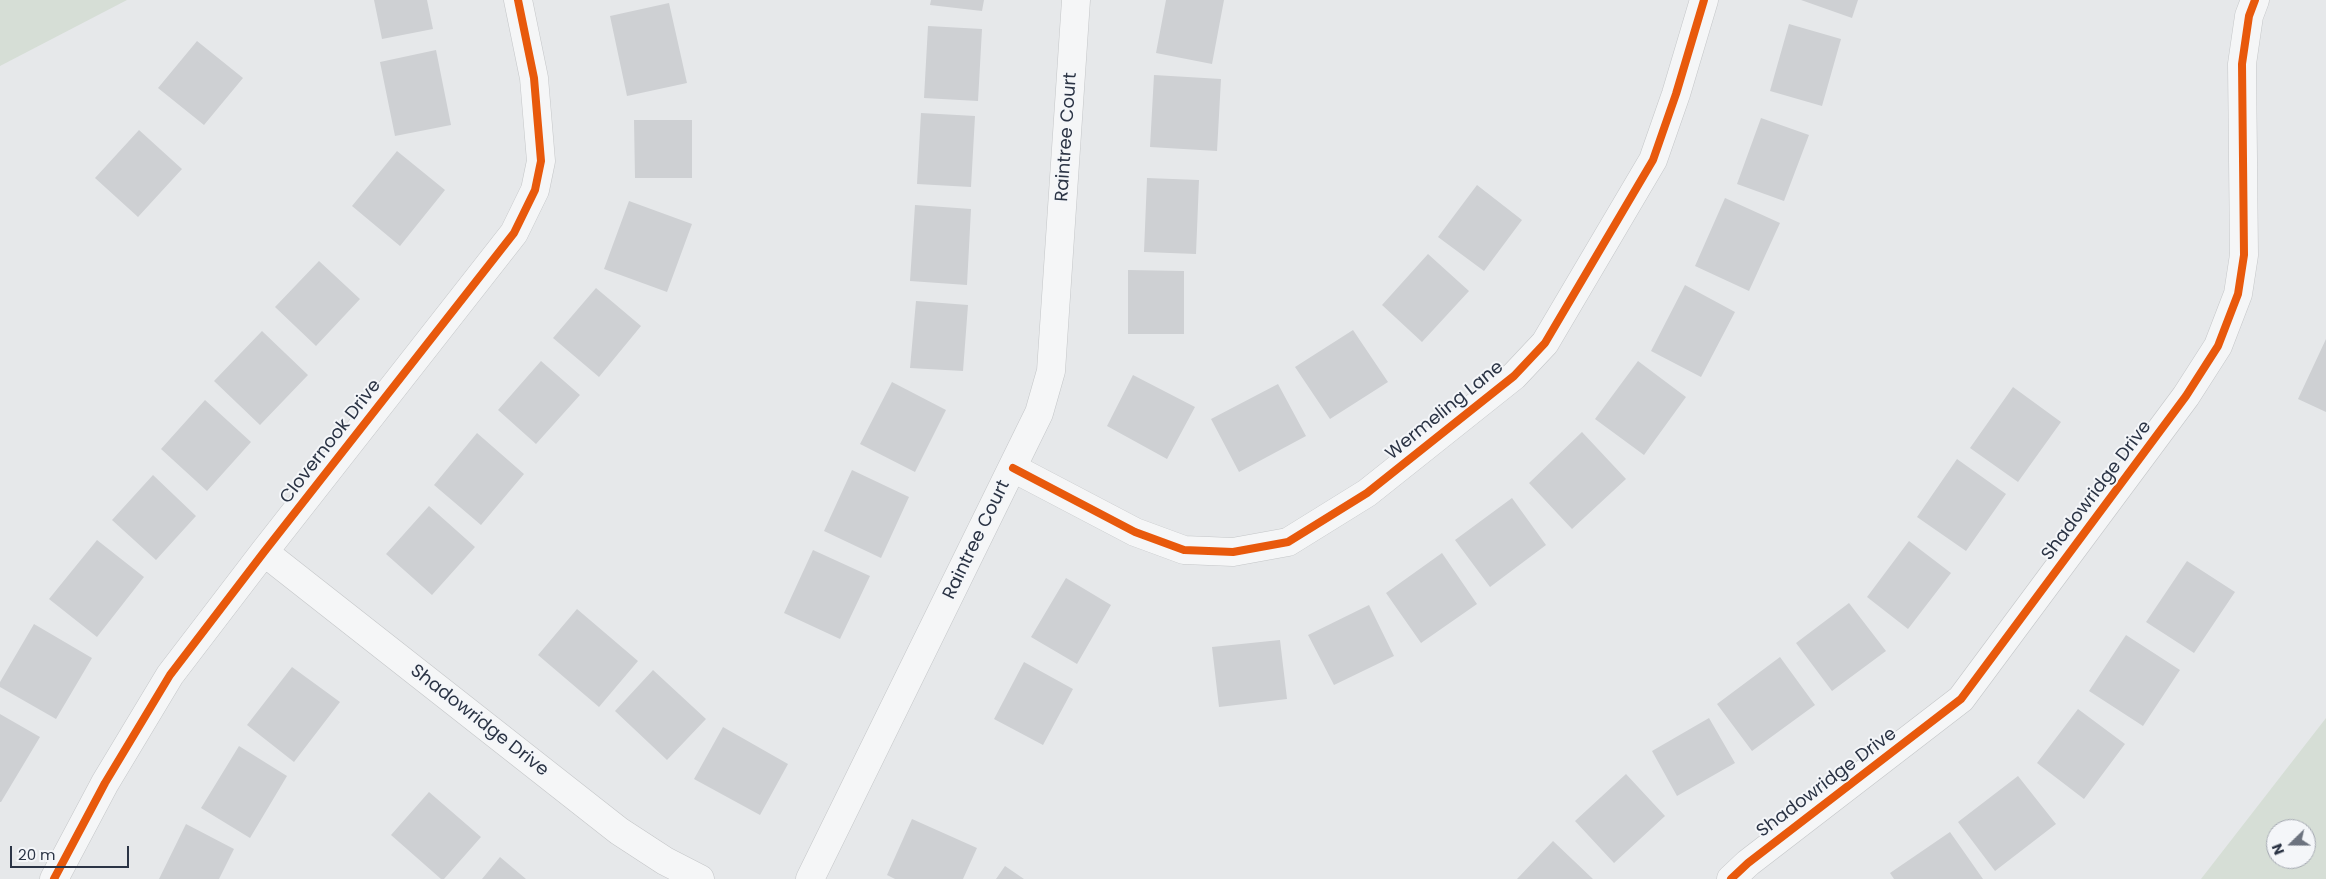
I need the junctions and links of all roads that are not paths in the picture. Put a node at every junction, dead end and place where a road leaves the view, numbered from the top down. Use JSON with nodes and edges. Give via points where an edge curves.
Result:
{"nodes":[{"id":1,"x":518,"y":0,"type":"edge"},
{"id":2,"x":1076,"y":0,"type":"edge"},
{"id":3,"x":1704,"y":0,"type":"edge"},
{"id":4,"x":2254,"y":0,"type":"edge"},
{"id":5,"x":1013,"y":468,"type":"junction"},
{"id":6,"x":264,"y":552,"type":"junction"},
{"id":7,"x":54,"y":879,"type":"edge"},
{"id":8,"x":700,"y":879,"type":"edge"},
{"id":9,"x":810,"y":879,"type":"edge"},
{"id":10,"x":1731,"y":879,"type":"edge"}],
"edges":[{"from":1,"to":6,"type":"street","name":"Clovernook Drive","via":[[534,78],[540,161],[535,190],[514,234]]},
{"from":2,"to":5,"type":"street","name":"Raintree Court","via":[[1051,371],[1039,413]]},
{"from":3,"to":5,"type":"street","name":"Wermeling Lane","via":[[1653,160],[1545,343],[1514,376],[1367,493],[1288,542],[1233,552],[1184,550],[1135,532]]},
{"from":4,"to":10,"type":"street","name":"Shadowridge Drive","via":[[2242,64],[2244,255],[2238,294],[2218,346],[2186,396],[1961,699]]},
{"from":5,"to":9,"type":"street","name":"Raintree Court"},
{"from":6,"to":7,"type":"street","name":"Clovernook Drive","via":[[170,675],[105,783]]},
{"from":6,"to":8,"type":"street","name":"Shadowridge Drive","via":[[619,831]]}]}
